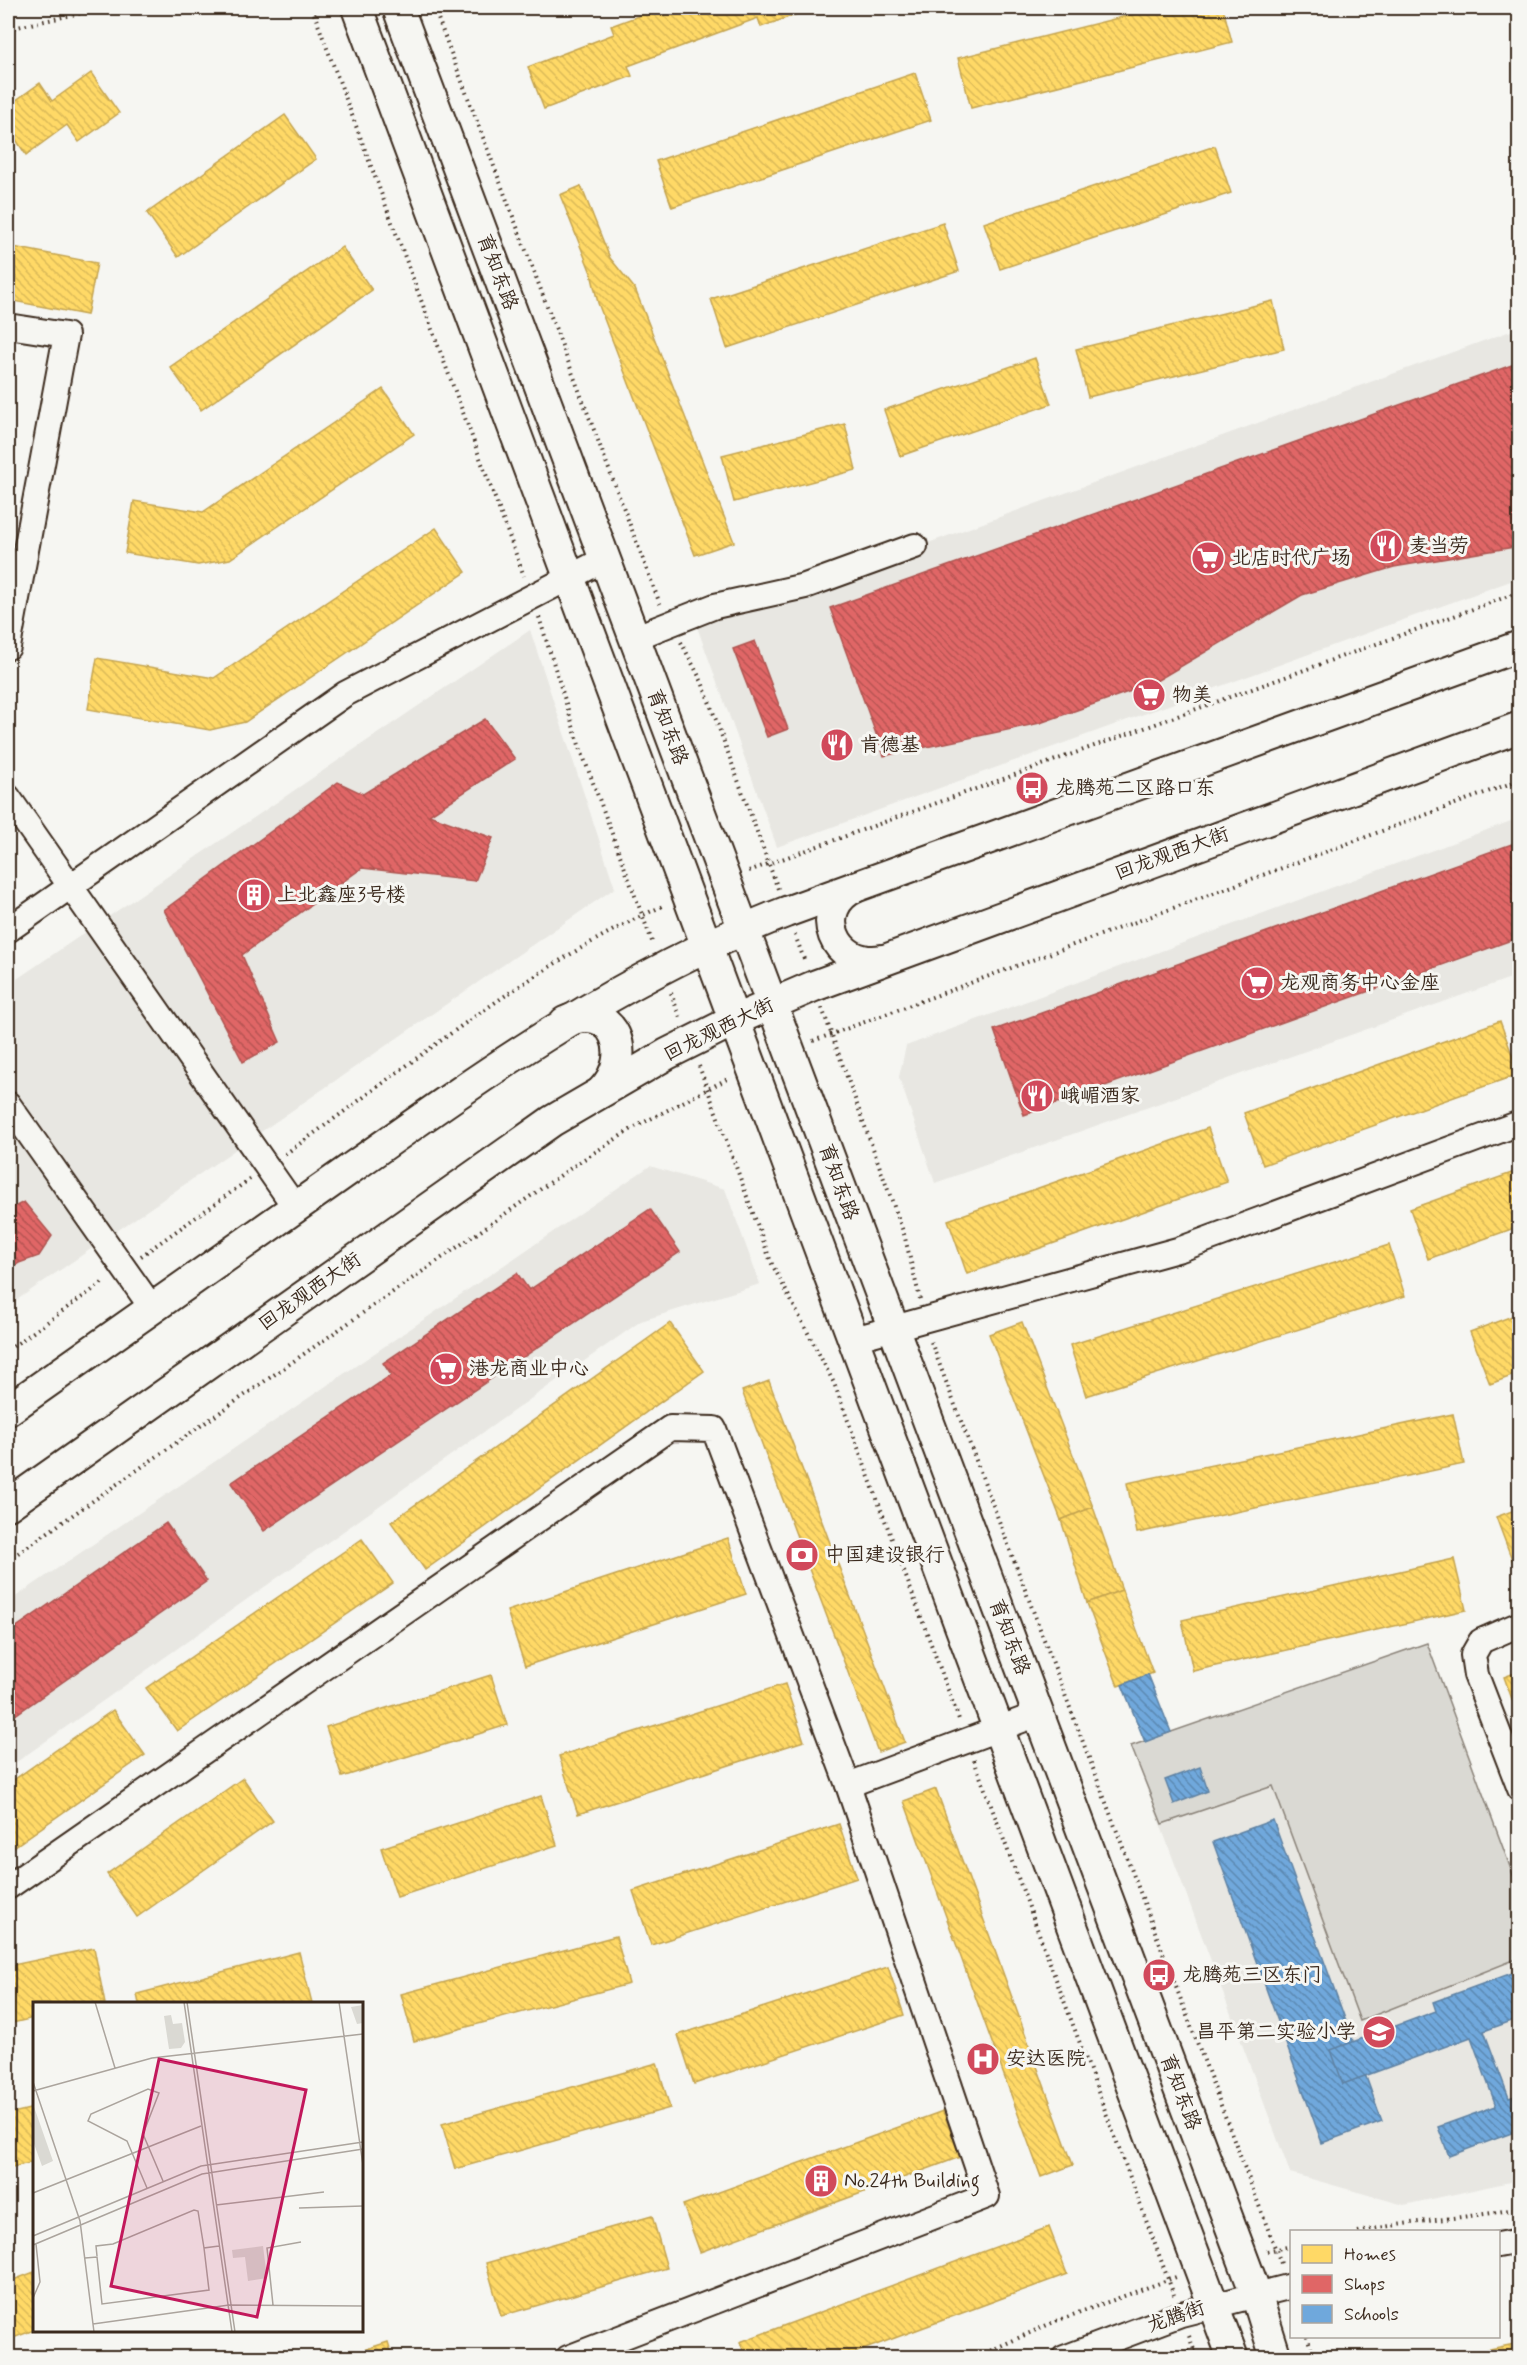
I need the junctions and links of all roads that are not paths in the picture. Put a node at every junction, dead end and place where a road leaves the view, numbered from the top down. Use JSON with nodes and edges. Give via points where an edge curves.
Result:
{"nodes":[{"id":1,"x":357,"y":8,"type":"edge"},
{"id":2,"x":398,"y":8,"type":"edge"},
{"id":3,"x":8,"y":326,"type":"edge"},
{"id":4,"x":915,"y":546,"type":"dead end"},
{"id":5,"x":605,"y":559,"type":"junction"},
{"id":6,"x":570,"y":577,"type":"junction"},
{"id":7,"x":634,"y":638,"type":"junction"},
{"id":8,"x":1520,"y":646,"type":"edge"},
{"id":9,"x":8,"y":647,"type":"edge"},
{"id":10,"x":1520,"y":727,"type":"edge"},
{"id":11,"x":8,"y":797,"type":"edge"},
{"id":12,"x":70,"y":886,"type":"junction"},
{"id":13,"x":858,"y":886,"type":"junction"},
{"id":14,"x":743,"y":929,"type":"junction"},
{"id":15,"x":8,"y":930,"type":"edge"},
{"id":16,"x":707,"y":944,"type":"junction"},
{"id":17,"x":887,"y":959,"type":"junction"},
{"id":18,"x":771,"y":1003,"type":"junction"},
{"id":19,"x":735,"y":1020,"type":"junction"},
{"id":20,"x":565,"y":1022,"type":"junction"},
{"id":21,"x":602,"y":1091,"type":"junction"},
{"id":22,"x":8,"y":1104,"type":"edge"},
{"id":23,"x":1520,"y":1123,"type":"edge"},
{"id":24,"x":295,"y":1207,"type":"junction"},
{"id":25,"x":152,"y":1308,"type":"junction"},
{"id":26,"x":893,"y":1328,"type":"junction"},
{"id":27,"x":854,"y":1338,"type":"junction"},
{"id":28,"x":8,"y":1410,"type":"edge"},
{"id":29,"x":8,"y":1505,"type":"edge"},
{"id":30,"x":1520,"y":1624,"type":"edge"},
{"id":31,"x":1038,"y":1713,"type":"junction"},
{"id":32,"x":1000,"y":1728,"type":"junction"},
{"id":33,"x":848,"y":1785,"type":"junction"},
{"id":34,"x":1520,"y":1789,"type":"edge"},
{"id":35,"x":8,"y":1887,"type":"edge"},
{"id":36,"x":1520,"y":2241,"type":"edge"},
{"id":37,"x":1500,"y":2245,"type":"edge"},
{"id":38,"x":1290,"y":2286,"type":"edge"},
{"id":39,"x":1256,"y":2294,"type":"junction"},
{"id":40,"x":1215,"y":2304,"type":"junction"},
{"id":41,"x":568,"y":2358,"type":"edge"},
{"id":42,"x":1064,"y":2358,"type":"edge"},
{"id":43,"x":1233,"y":2358,"type":"edge"},
{"id":44,"x":1276,"y":2358,"type":"edge"}],
"edges":[{"from":1,"to":6,"type":"main road","name":"育知东路"},
{"from":2,"to":5,"type":"main road","name":"育知东路"},
{"from":3,"to":9,"type":"street","via":[[66,335]]},
{"from":4,"to":7,"type":"street","via":[[805,586],[715,606]]},
{"from":5,"to":6,"type":"street"},
{"from":5,"to":7,"type":"main road","name":"育知东路"},
{"from":6,"to":12,"type":"street","via":[[345,694]]},
{"from":6,"to":16,"type":"main road","name":"育知东路"},
{"from":7,"to":14,"type":"main road","name":"育知东路"},
{"from":8,"to":13,"type":"main road"},
{"from":10,"to":17,"type":"main road","name":"回龙观西大街"},
{"from":11,"to":12,"type":"street"},
{"from":12,"to":15,"type":"street"},
{"from":12,"to":24,"type":"street"},
{"from":13,"to":14,"type":"main road"},
{"from":13,"to":17,"type":"main road","via":[[845,893],[835,907],[831,922],[834,938],[852,957],[869,961]]},
{"from":14,"to":16,"type":"main road"},
{"from":14,"to":18,"type":"main road","name":"育知东路"},
{"from":16,"to":19,"type":"main road","name":"育知东路"},
{"from":16,"to":20,"type":"main road"},
{"from":17,"to":18,"type":"main road","name":"回龙观西大街"},
{"from":18,"to":19,"type":"main road","name":"回龙观西大街"},
{"from":18,"to":26,"type":"main road","name":"育知东路"},
{"from":19,"to":21,"type":"main road","name":"回龙观西大街"},
{"from":19,"to":27,"type":"main road","name":"育知东路"},
{"from":20,"to":21,"type":"main road","via":[[579,1017],[594,1019],[609,1028],[618,1040],[618,1067]]},
{"from":20,"to":24,"type":"main road","via":[[510,1056]]},
{"from":21,"to":29,"type":"main road","name":"回龙观西大街","via":[[542,1128]]},
{"from":22,"to":25,"type":"street"},
{"from":23,"to":26,"type":"street","via":[[1181,1249]]},
{"from":24,"to":25,"type":"main road"},
{"from":25,"to":28,"type":"main road"},
{"from":26,"to":27,"type":"street"},
{"from":26,"to":31,"type":"main road","name":"育知东路"},
{"from":27,"to":32,"type":"main road","name":"育知东路"},
{"from":30,"to":34,"type":"street","via":[[1481,1641],[1473,1655],[1476,1675]]},
{"from":31,"to":32,"type":"street"},
{"from":31,"to":39,"type":"main road","name":"育知东路"},
{"from":32,"to":33,"type":"street"},
{"from":32,"to":40,"type":"main road","name":"育知东路"},
{"from":33,"to":35,"type":"street","via":[[714,1430],[670,1428]]},
{"from":33,"to":41,"type":"street","via":[[987,2196]]},
{"from":36,"to":37,"type":"street"},
{"from":38,"to":39,"type":"street","name":"龙腾街"},
{"from":39,"to":40,"type":"street","name":"龙腾街"},
{"from":39,"to":44,"type":"main road","name":"育知东路"},
{"from":40,"to":42,"type":"street","name":"龙腾街"},
{"from":40,"to":43,"type":"main road","name":"育知东路"}]}
